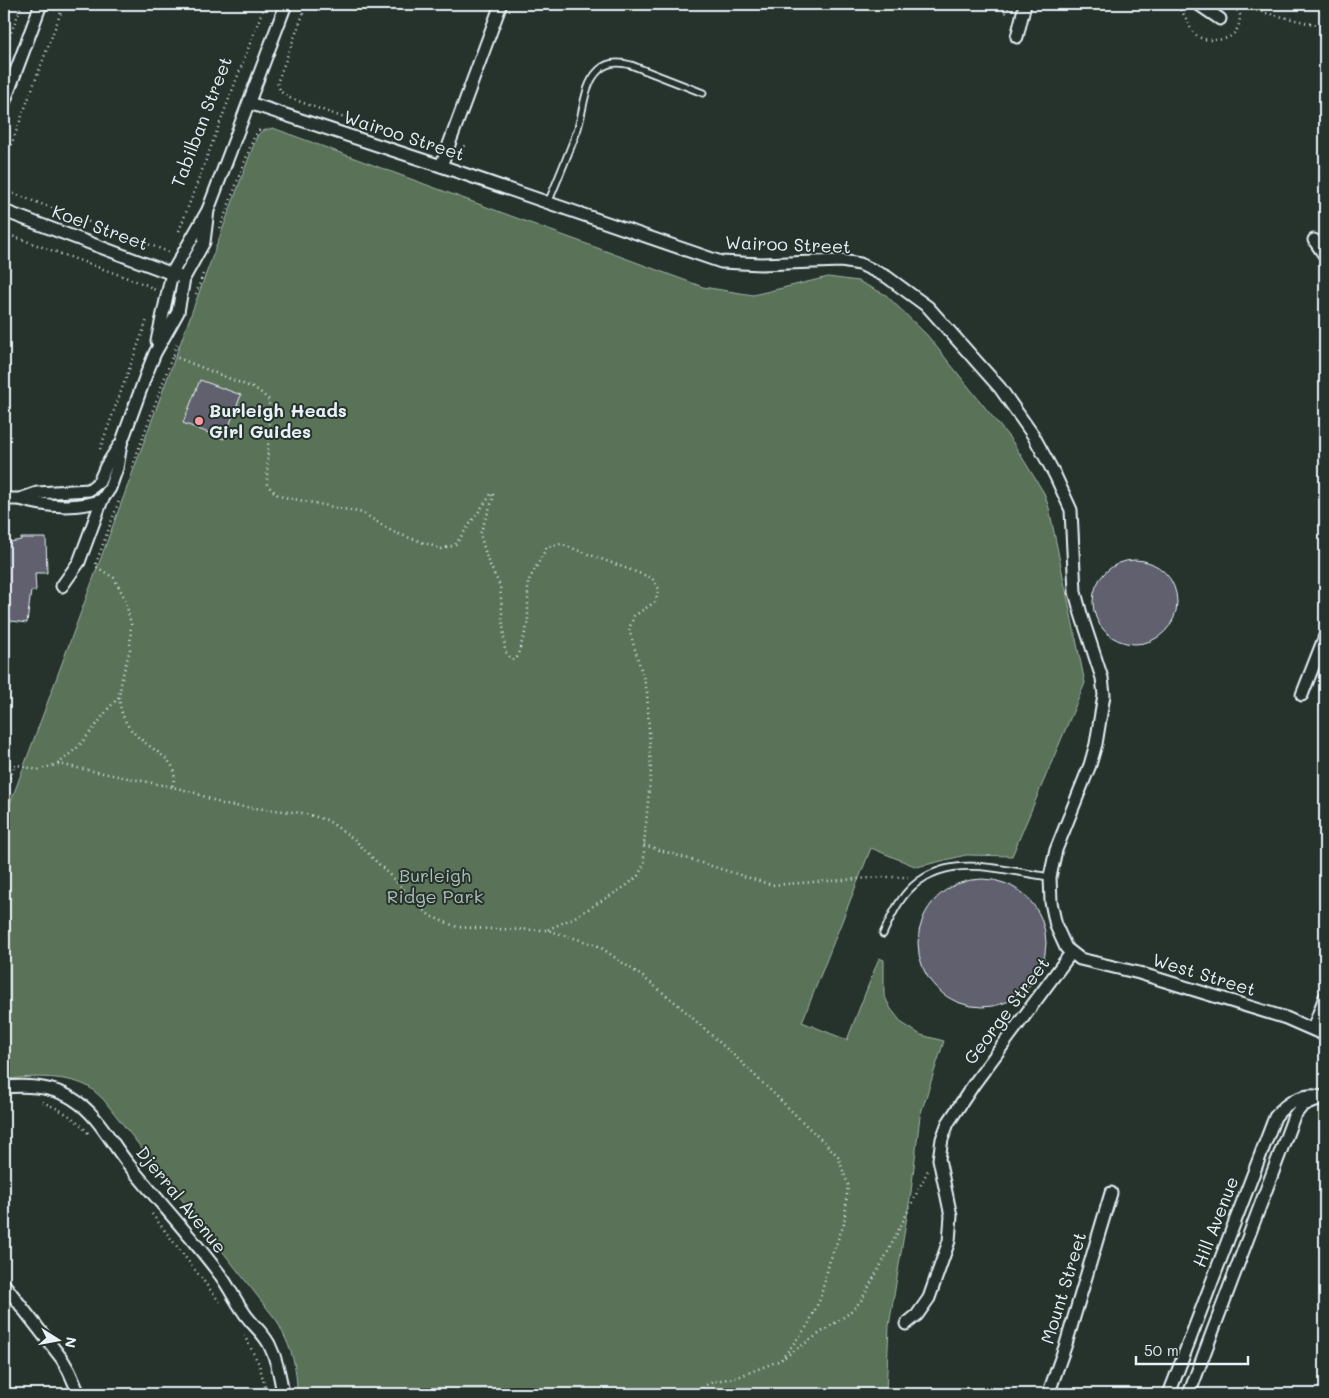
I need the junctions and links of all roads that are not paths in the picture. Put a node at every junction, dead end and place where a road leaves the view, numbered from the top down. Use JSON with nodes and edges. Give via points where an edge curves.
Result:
{"nodes":[{"id":1,"x":41,"y":4,"type":"edge"},
{"id":2,"x":286,"y":4,"type":"edge"},
{"id":3,"x":501,"y":4,"type":"edge"},
{"id":4,"x":1025,"y":4,"type":"edge"},
{"id":5,"x":1198,"y":4,"type":"edge"},
{"id":6,"x":1220,"y":19,"type":"dead end"},
{"id":7,"x":1017,"y":37,"type":"dead end"},
{"id":8,"x":703,"y":92,"type":"dead end"},
{"id":9,"x":4,"y":103,"type":"edge"},
{"id":10,"x":249,"y":103,"type":"junction"},
{"id":11,"x":441,"y":166,"type":"junction"},
{"id":12,"x":548,"y":203,"type":"junction"},
{"id":13,"x":208,"y":210,"type":"junction"},
{"id":14,"x":4,"y":211,"type":"edge"},
{"id":15,"x":1314,"y":240,"type":"dead end"},
{"id":16,"x":1325,"y":256,"type":"edge"},
{"id":17,"x":172,"y":274,"type":"junction"},
{"id":18,"x":184,"y":278,"type":"junction"},
{"id":19,"x":155,"y":353,"type":"junction"},
{"id":20,"x":121,"y":444,"type":"junction"},
{"id":21,"x":94,"y":488,"type":"junction"},
{"id":22,"x":20,"y":499,"type":"junction"},
{"id":23,"x":4,"y":500,"type":"edge"},
{"id":24,"x":102,"y":500,"type":"junction"},
{"id":25,"x":1074,"y":534,"type":"joint"},
{"id":26,"x":62,"y":586,"type":"dead end"},
{"id":27,"x":1325,"y":636,"type":"edge"},
{"id":28,"x":1302,"y":694,"type":"dead end"},
{"id":29,"x":1050,"y":877,"type":"junction"},
{"id":30,"x":882,"y":934,"type":"dead end"},
{"id":31,"x":1071,"y":953,"type":"junction"},
{"id":32,"x":1325,"y":997,"type":"edge"},
{"id":33,"x":1313,"y":1029,"type":"junction"},
{"id":34,"x":1325,"y":1035,"type":"edge"},
{"id":35,"x":4,"y":1087,"type":"edge"},
{"id":36,"x":1325,"y":1098,"type":"edge"},
{"id":37,"x":1111,"y":1193,"type":"dead end"},
{"id":38,"x":4,"y":1284,"type":"edge"},
{"id":39,"x":906,"y":1324,"type":"dead end"},
{"id":40,"x":1051,"y":1393,"type":"edge"},
{"id":41,"x":79,"y":1394,"type":"edge"},
{"id":42,"x":283,"y":1394,"type":"edge"},
{"id":43,"x":1169,"y":1394,"type":"edge"},
{"id":44,"x":1189,"y":1394,"type":"edge"}],
"edges":[{"from":1,"to":9,"type":"street"},
{"from":2,"to":10,"type":"street","name":"Tabilban Street"},
{"from":3,"to":11,"type":"street"},
{"from":4,"to":7,"type":"street"},
{"from":5,"to":6,"type":"street"},
{"from":8,"to":12,"type":"lane","via":[[620,62],[600,68],[587,91],[577,131]]},
{"from":10,"to":11,"type":"street","name":"Wairoo Street"},
{"from":10,"to":13,"type":"street","name":"Tabilban Street"},
{"from":11,"to":12,"type":"street","name":"Wairoo Street"},
{"from":12,"to":25,"type":"street","name":"Wairoo Street","via":[[721,262],[841,261],[860,264],[888,277],[928,307],[1000,388],[1033,435],[1055,475],[1071,510]]},
{"from":13,"to":17,"type":"street","name":"Tabilban Street"},
{"from":13,"to":18,"type":"street","name":"Tabilban Street","via":[[204,242]]},
{"from":14,"to":17,"type":"street","name":"Koel Street"},
{"from":15,"to":16,"type":"street"},
{"from":17,"to":18,"type":"street","name":"Koel Street"},
{"from":17,"to":19,"type":"street","name":"Tabilban Street"},
{"from":18,"to":19,"type":"street","name":"Tabilban Street","via":[[178,312]]},
{"from":19,"to":20,"type":"street","name":"Tabilban Street"},
{"from":20,"to":21,"type":"street"},
{"from":20,"to":24,"type":"street","name":"Tabilban Street","via":[[117,468]]},
{"from":21,"to":22,"type":"street","via":[[37,493]]},
{"from":21,"to":24,"type":"street"},
{"from":22,"to":23,"type":"street"},
{"from":22,"to":24,"type":"street","via":[[55,506]]},
{"from":24,"to":26,"type":"street","name":"Tabilban Street","via":[[79,562]]},
{"from":25,"to":29,"type":"street","name":"George Street","via":[[1075,592],[1102,678],[1104,695],[1090,765],[1056,850]]},
{"from":27,"to":28,"type":"street"},
{"from":29,"to":30,"type":"lane","via":[[994,867],[946,867],[923,877],[907,891]]},
{"from":29,"to":31,"type":"street","name":"George Street","via":[[1056,926],[1062,942]]},
{"from":31,"to":33,"type":"street","name":"West Street","via":[[1085,961],[1139,973]]},
{"from":31,"to":39,"type":"street","name":"George Street","via":[[948,1123],[939,1159],[951,1216],[949,1241],[929,1298]]},
{"from":32,"to":33,"type":"street"},
{"from":33,"to":34,"type":"street","name":"West Street"},
{"from":35,"to":42,"type":"street","name":"Djerral Avenue","via":[[42,1087],[72,1098],[89,1112],[222,1277],[243,1312],[268,1342]]},
{"from":36,"to":43,"type":"street","name":"Hill Avenue","via":[[1302,1097],[1284,1108],[1273,1120]]},
{"from":36,"to":44,"type":"street","name":"Hill Avenue","via":[[1306,1103],[1294,1116]]},
{"from":37,"to":40,"type":"street","name":"Mount Street"},
{"from":38,"to":41,"type":"street","via":[[62,1359]]}]}
